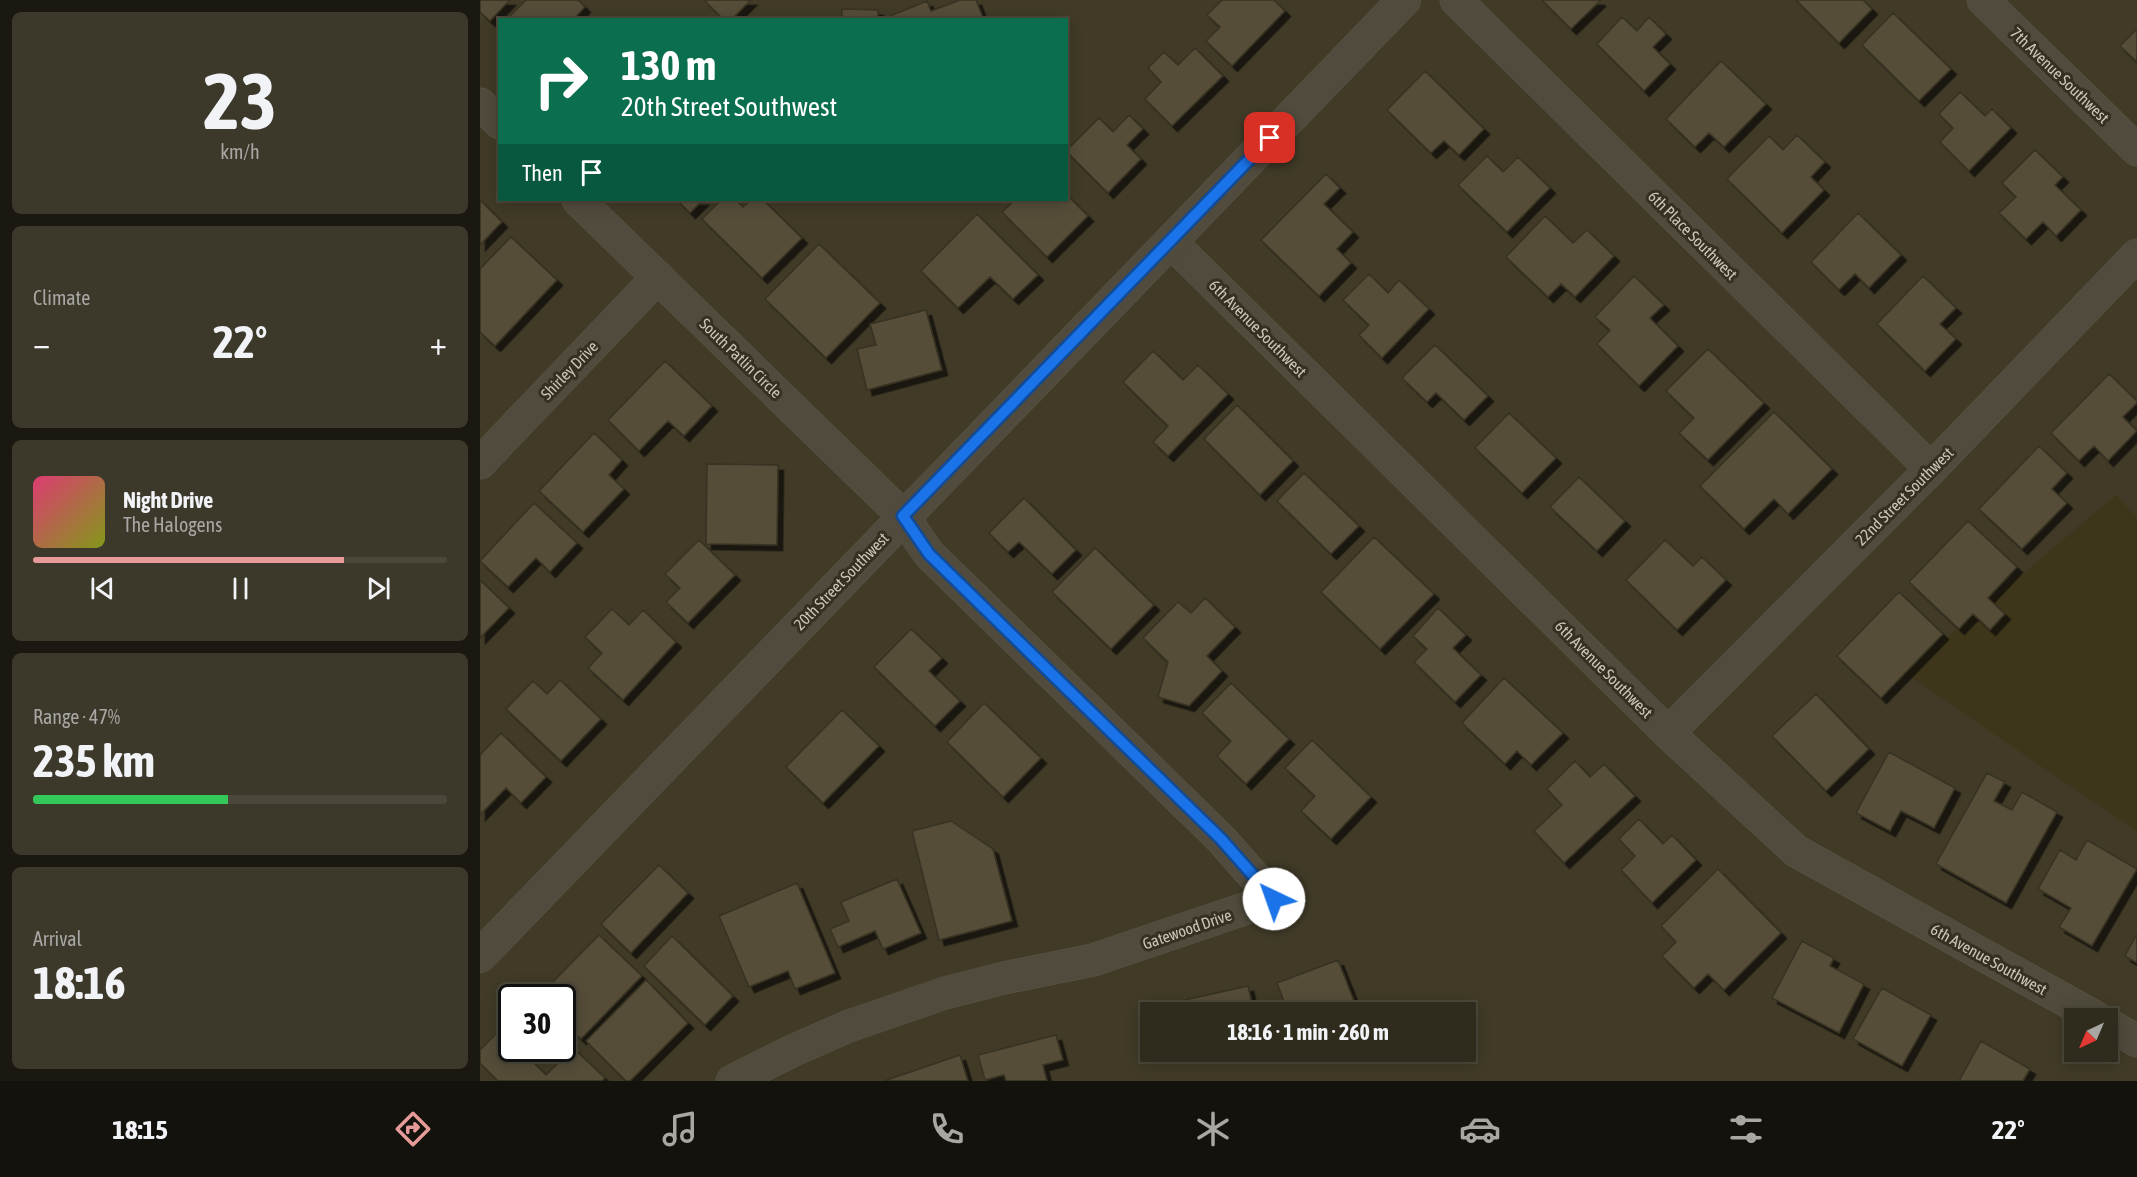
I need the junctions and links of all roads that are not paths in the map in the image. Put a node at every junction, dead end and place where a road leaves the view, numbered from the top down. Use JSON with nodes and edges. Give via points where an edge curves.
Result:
{"nodes":[{"id":1,"x":1404,"y":0,"type":"edge"},
{"id":2,"x":1456,"y":0,"type":"edge"},
{"id":3,"x":1983,"y":0,"type":"edge"},
{"id":4,"x":480,"y":104,"type":"edge"},
{"id":5,"x":498,"y":121,"type":"edge"},
{"id":6,"x":2137,"y":150,"type":"edge"},
{"id":7,"x":579,"y":201,"type":"edge"},
{"id":8,"x":1170,"y":241,"type":"junction"},
{"id":9,"x":2137,"y":255,"type":"edge"},
{"id":10,"x":658,"y":277,"type":"junction"},
{"id":11,"x":480,"y":463,"type":"edge"},
{"id":12,"x":1931,"y":469,"type":"junction"},
{"id":13,"x":903,"y":516,"type":"junction"},
{"id":14,"x":1668,"y":733,"type":"junction"},
{"id":15,"x":480,"y":956,"type":"edge"},
{"id":16,"x":2079,"y":1008,"type":"edge"},
{"id":17,"x":2118,"y":1030,"type":"edge"},
{"id":18,"x":2137,"y":1041,"type":"edge"},
{"id":19,"x":732,"y":1081,"type":"edge"}],
"edges":[{"from":1,"to":8,"type":"street","name":"20th Street Southwest"},
{"from":2,"to":12,"type":"street","name":"6th Place Southwest"},
{"from":3,"to":6,"type":"street","name":"7th Avenue Southwest"},
{"from":4,"to":5,"type":"street"},
{"from":7,"to":10,"type":"street","name":"South Patlin Circle"},
{"from":8,"to":13,"type":"street","name":"20th Street Southwest"},
{"from":8,"to":14,"type":"street","name":"6th Avenue Southwest"},
{"from":9,"to":12,"type":"street","name":"22nd Street Southwest"},
{"from":10,"to":11,"type":"street","name":"Shirley Drive"},
{"from":10,"to":13,"type":"street","name":"South Patlin Circle"},
{"from":12,"to":14,"type":"street","name":"22nd Street Southwest"},
{"from":13,"to":15,"type":"street","name":"20th Street Southwest"},
{"from":13,"to":19,"type":"street","name":"Gatewood Drive","via":[[929,554],[1221,839],[1274,899],[1093,960],[945,993],[849,1026]]},
{"from":14,"to":16,"type":"street","name":"6th Avenue Southwest","via":[[1796,851]]},
{"from":17,"to":18,"type":"street"}]}
